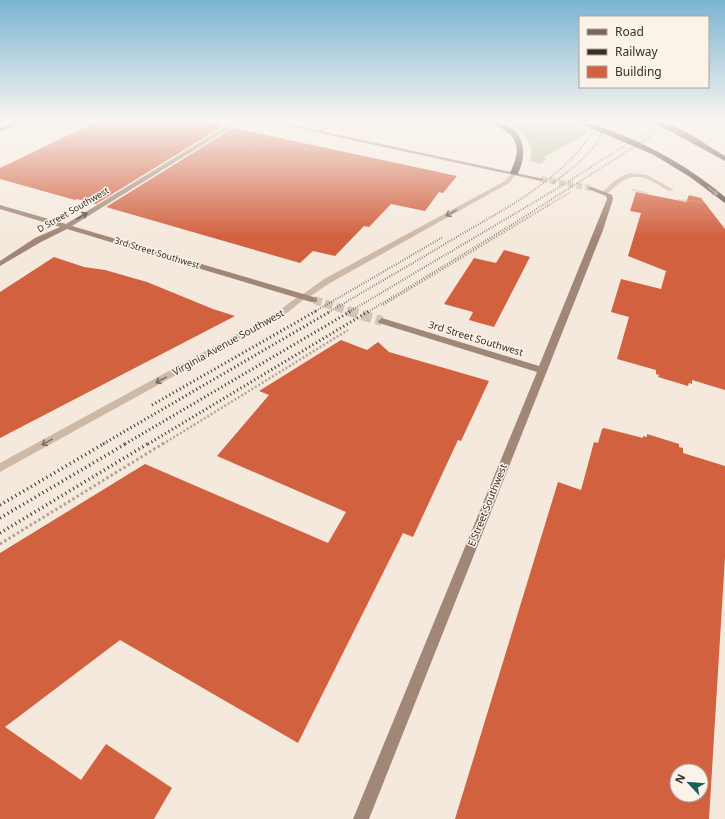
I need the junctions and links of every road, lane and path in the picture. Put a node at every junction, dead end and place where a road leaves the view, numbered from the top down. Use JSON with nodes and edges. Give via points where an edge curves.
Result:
{"nodes":[{"id":1,"x":175,"y":160,"type":"edge"},
{"id":2,"x":454,"y":160,"type":"edge"},
{"id":3,"x":519,"y":160,"type":"edge"},
{"id":4,"x":667,"y":160,"type":"edge"},
{"id":5,"x":514,"y":173,"type":"junction"},
{"id":6,"x":540,"y":178,"type":"tunnel mouth"},
{"id":7,"x":590,"y":188,"type":"tunnel mouth"},
{"id":8,"x":671,"y":190,"type":"dead end"},
{"id":9,"x":571,"y":192,"type":"dead end"},
{"id":10,"x":605,"y":193,"type":"junction"},
{"id":11,"x":725,"y":201,"type":"edge"},
{"id":12,"x":0,"y":207,"type":"edge"},
{"id":13,"x":66,"y":227,"type":"junction"},
{"id":14,"x":0,"y":264,"type":"edge"},
{"id":15,"x":303,"y":296,"type":"junction"},
{"id":16,"x":314,"y":300,"type":"tunnel mouth"},
{"id":17,"x":383,"y":305,"type":"dead end"},
{"id":18,"x":382,"y":321,"type":"tunnel mouth"},
{"id":19,"x":348,"y":330,"type":"dead end"},
{"id":20,"x":541,"y":370,"type":"junction"},
{"id":21,"x":0,"y":468,"type":"edge"},
{"id":22,"x":0,"y":544,"type":"edge"},
{"id":23,"x":361,"y":819,"type":"edge"}],
"edges":[{"from":13,"to":1,"type":"street","name":"D Street Southwest","one_way":true},
{"from":2,"to":5,"type":"street"},
{"from":3,"to":5,"type":"highway"},
{"from":4,"to":11,"type":"highway","one_way":true},
{"from":5,"to":6,"type":"street"},
{"from":5,"to":15,"type":"street","name":"Virginia Avenue Southwest","one_way":true,"via":[[507,182]]},
{"from":7,"to":10,"type":"street"},
{"from":8,"to":10,"type":"street","via":[[641,174],[629,175],[612,185]]},
{"from":9,"to":17,"type":"path"},
{"from":10,"to":20,"type":"street","name":"E Street Southwest","via":[[609,195],[610,200]]},
{"from":12,"to":13,"type":"street","name":"3rd Street Southwest"},
{"from":13,"to":14,"type":"street","name":"D Street Southwest","via":[[38,240]]},
{"from":13,"to":15,"type":"street","name":"3rd Street Southwest"},
{"from":15,"to":16,"type":"street","name":"3rd Street Southwest"},
{"from":15,"to":21,"type":"street","name":"Virginia Avenue Southwest","one_way":true,"via":[[280,314]]},
{"from":18,"to":20,"type":"street","name":"3rd Street Southwest"},
{"from":19,"to":22,"type":"path"},
{"from":20,"to":23,"type":"street","name":"E Street Southwest"}]}
